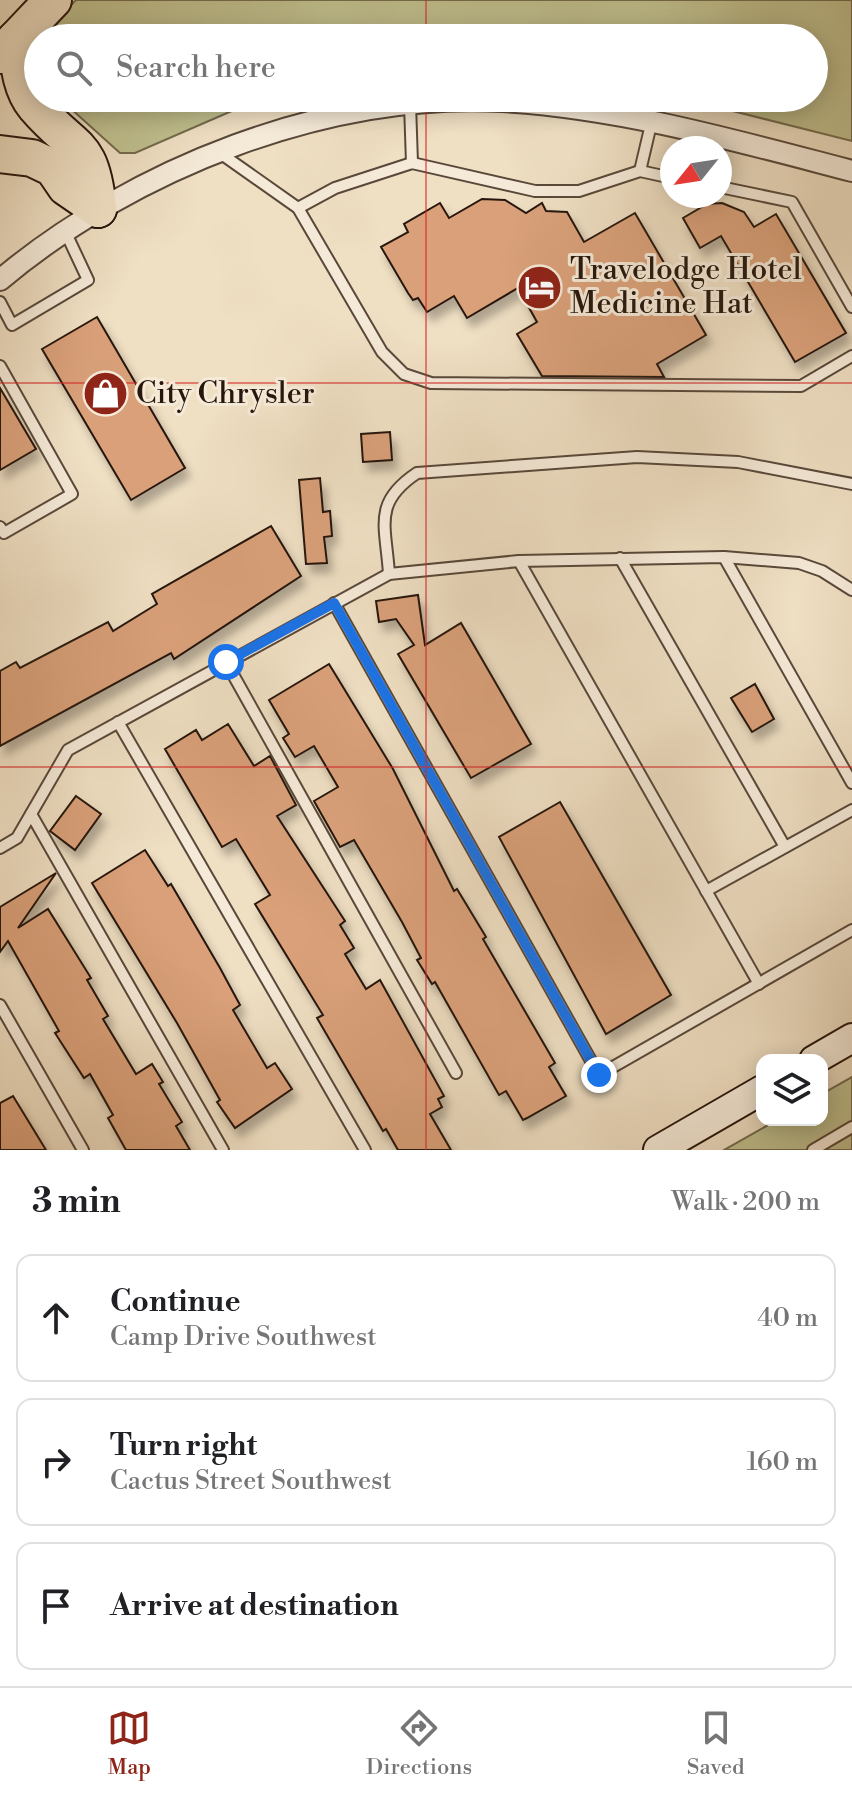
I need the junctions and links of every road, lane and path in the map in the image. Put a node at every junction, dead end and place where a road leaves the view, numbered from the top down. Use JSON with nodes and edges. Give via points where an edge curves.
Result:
{"nodes":[{"id":1,"x":53,"y":0,"type":"edge"},
{"id":2,"x":30,"y":24,"type":"edge"},
{"id":3,"x":24,"y":31,"type":"edge"},
{"id":4,"x":8,"y":48,"type":"edge"},
{"id":5,"x":24,"y":85,"type":"edge"},
{"id":6,"x":41,"y":112,"type":"edge"},
{"id":7,"x":364,"y":112,"type":"edge"},
{"id":8,"x":410,"y":112,"type":"edge"},
{"id":9,"x":589,"y":112,"type":"edge"},
{"id":10,"x":652,"y":120,"type":"junction"},
{"id":11,"x":218,"y":151,"type":"junction"},
{"id":12,"x":0,"y":154,"type":"edge"},
{"id":13,"x":412,"y":163,"type":"junction"},
{"id":14,"x":640,"y":171,"type":"junction"},
{"id":15,"x":852,"y":171,"type":"edge"},
{"id":16,"x":660,"y":175,"type":"edge"},
{"id":17,"x":732,"y":190,"type":"edge"},
{"id":18,"x":298,"y":208,"type":"junction"},
{"id":19,"x":98,"y":209,"type":"junction"},
{"id":20,"x":65,"y":231,"type":"junction"},
{"id":21,"x":0,"y":280,"type":"edge"},
{"id":22,"x":0,"y":302,"type":"edge"},
{"id":23,"x":852,"y":307,"type":"edge"},
{"id":24,"x":852,"y":356,"type":"edge"},
{"id":25,"x":0,"y":366,"type":"edge"},
{"id":26,"x":852,"y":484,"type":"edge"},
{"id":27,"x":2,"y":530,"type":"edge"},
{"id":28,"x":724,"y":557,"type":"junction"},
{"id":29,"x":620,"y":558,"type":"junction"},
{"id":30,"x":519,"y":561,"type":"junction"},
{"id":31,"x":389,"y":574,"type":"junction"},
{"id":32,"x":852,"y":590,"type":"edge"},
{"id":33,"x":334,"y":603,"type":"junction"},
{"id":34,"x":226,"y":662,"type":"junction"},
{"id":35,"x":118,"y":722,"type":"junction"},
{"id":36,"x":852,"y":783,"type":"edge"},
{"id":37,"x":852,"y":810,"type":"edge"},
{"id":38,"x":31,"y":814,"type":"junction"},
{"id":39,"x":785,"y":847,"type":"junction"},
{"id":40,"x":0,"y":848,"type":"edge"},
{"id":41,"x":706,"y":891,"type":"junction"},
{"id":42,"x":852,"y":930,"type":"edge"},
{"id":43,"x":759,"y":984,"type":"junction"},
{"id":44,"x":0,"y":1005,"type":"edge"},
{"id":45,"x":852,"y":1038,"type":"edge"},
{"id":46,"x":824,"y":1054,"type":"edge"},
{"id":47,"x":456,"y":1073,"type":"dead end"},
{"id":48,"x":756,"y":1093,"type":"edge"},
{"id":49,"x":852,"y":1127,"type":"edge"},
{"id":50,"x":83,"y":1150,"type":"edge"},
{"id":51,"x":223,"y":1150,"type":"edge"},
{"id":52,"x":365,"y":1150,"type":"edge"},
{"id":53,"x":658,"y":1150,"type":"edge"},
{"id":54,"x":813,"y":1150,"type":"edge"}],
"edges":[{"from":1,"to":2,"type":"highway"},
{"from":3,"to":4,"type":"highway"},
{"from":4,"to":5,"type":"highway"},
{"from":6,"to":19,"type":"highway","via":[[89,160]]},
{"from":7,"to":11,"type":"street"},
{"from":8,"to":13,"type":"lane"},
{"from":9,"to":10,"type":"street"},
{"from":10,"to":14,"type":"lane"},
{"from":10,"to":15,"type":"street"},
{"from":11,"to":18,"type":"lane"},
{"from":11,"to":19,"type":"street"},
{"from":12,"to":19,"type":"highway","via":[[32,158],[53,168],[66,187]]},
{"from":13,"to":14,"type":"lane","via":[[535,191],[579,191]]},
{"from":13,"to":18,"type":"lane","via":[[335,188]]},
{"from":14,"to":16,"type":"lane"},
{"from":17,"to":23,"type":"lane","via":[[792,202]]},
{"from":18,"to":24,"type":"lane","via":[[382,352],[404,374],[431,383],[801,386]]},
{"from":19,"to":20,"type":"street"},
{"from":20,"to":21,"type":"street"},
{"from":20,"to":22,"type":"lane","via":[[88,280],[12,325]]},
{"from":25,"to":27,"type":"lane","via":[[72,494]]},
{"from":26,"to":31,"type":"lane","via":[[738,462],[637,457],[417,473],[394,488],[385,507]]},
{"from":28,"to":29,"type":"lane"},
{"from":28,"to":32,"type":"lane","via":[[799,563]]},
{"from":28,"to":36,"type":"lane"},
{"from":29,"to":30,"type":"lane"},
{"from":29,"to":39,"type":"lane"},
{"from":30,"to":31,"type":"lane"},
{"from":30,"to":41,"type":"lane"},
{"from":31,"to":33,"type":"lane"},
{"from":33,"to":34,"type":"lane"},
{"from":33,"to":43,"type":"lane","via":[[599,1075]]},
{"from":34,"to":35,"type":"lane"},
{"from":34,"to":47,"type":"lane"},
{"from":35,"to":38,"type":"lane","via":[[68,750]]},
{"from":35,"to":52,"type":"lane"},
{"from":37,"to":39,"type":"lane"},
{"from":38,"to":40,"type":"lane","via":[[17,838]]},
{"from":38,"to":51,"type":"lane"},
{"from":39,"to":41,"type":"lane"},
{"from":41,"to":43,"type":"lane"},
{"from":42,"to":43,"type":"lane"},
{"from":44,"to":50,"type":"lane"},
{"from":45,"to":46,"type":"street"},
{"from":48,"to":53,"type":"street"},
{"from":49,"to":54,"type":"lane"}]}
